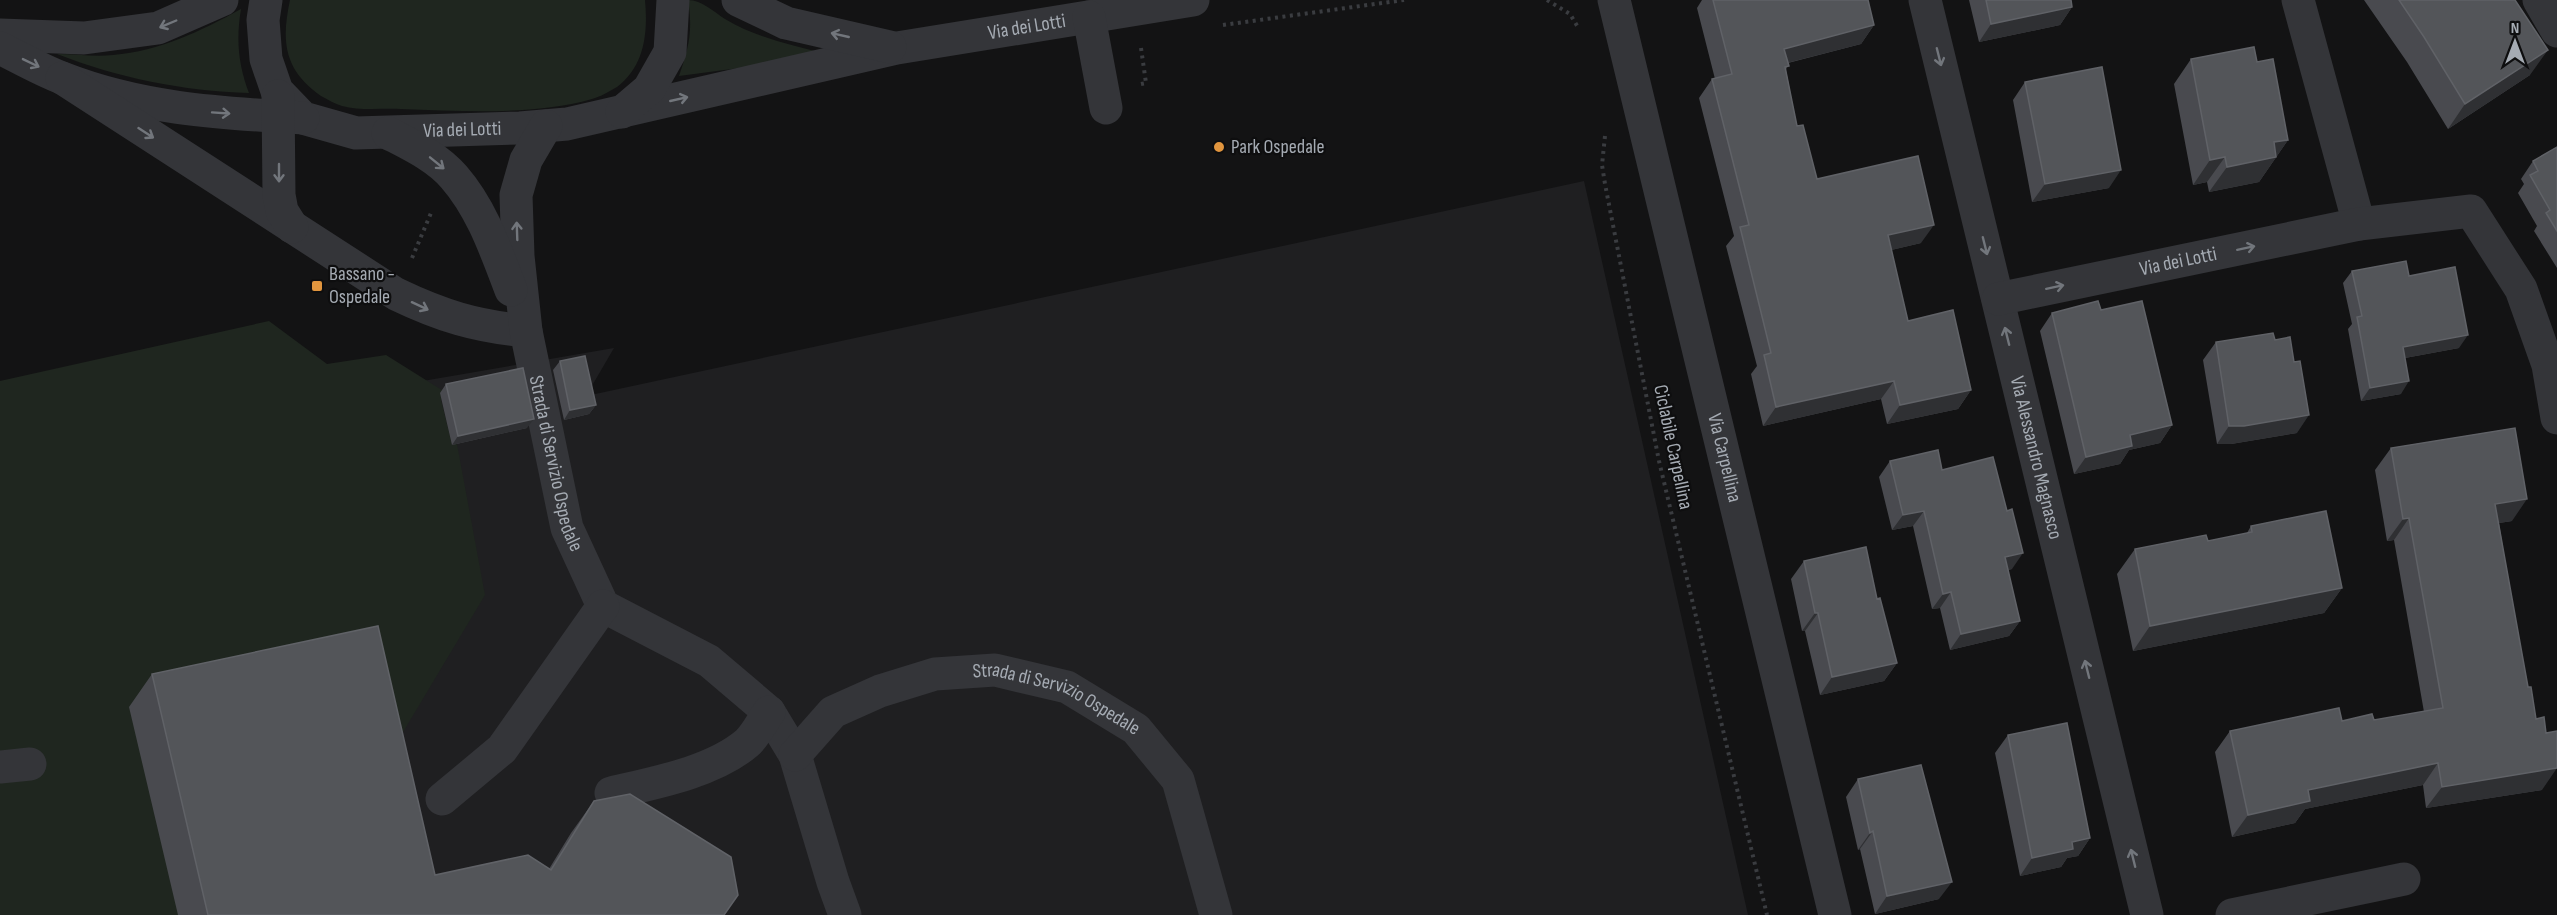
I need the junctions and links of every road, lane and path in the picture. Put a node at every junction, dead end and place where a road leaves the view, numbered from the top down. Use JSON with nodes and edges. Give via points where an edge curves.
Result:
{"nodes":[{"id":1,"x":222,"y":0,"type":"edge"},
{"id":2,"x":266,"y":0,"type":"edge"},
{"id":3,"x":673,"y":0,"type":"edge"},
{"id":4,"x":738,"y":0,"type":"edge"},
{"id":5,"x":1192,"y":0,"type":"edge"},
{"id":6,"x":1547,"y":0,"type":"edge"},
{"id":7,"x":1614,"y":0,"type":"edge"},
{"id":8,"x":1925,"y":0,"type":"edge"},
{"id":9,"x":2298,"y":0,"type":"edge"},
{"id":10,"x":2539,"y":0,"type":"edge"},
{"id":11,"x":1089,"y":17,"type":"junction"},
{"id":12,"x":2557,"y":31,"type":"edge"},
{"id":13,"x":1581,"y":32,"type":"dead end"},
{"id":14,"x":0,"y":35,"type":"edge"},
{"id":15,"x":0,"y":48,"type":"edge"},
{"id":16,"x":897,"y":48,"type":"junction"},
{"id":17,"x":62,"y":78,"type":"junction"},
{"id":18,"x":286,"y":108,"type":"junction"},
{"id":19,"x":1106,"y":108,"type":"dead end"},
{"id":20,"x":622,"y":112,"type":"junction"},
{"id":21,"x":546,"y":126,"type":"junction"},
{"id":22,"x":387,"y":133,"type":"junction"},
{"id":23,"x":1605,"y":133,"type":"dead end"},
{"id":24,"x":2359,"y":224,"type":"junction"},
{"id":25,"x":292,"y":227,"type":"junction"},
{"id":26,"x":1998,"y":299,"type":"junction"},
{"id":27,"x":526,"y":331,"type":"junction"},
{"id":28,"x":2557,"y":417,"type":"edge"},
{"id":29,"x":603,"y":606,"type":"junction"},
{"id":30,"x":769,"y":712,"type":"junction"},
{"id":31,"x":795,"y":755,"type":"junction"},
{"id":32,"x":611,"y":793,"type":"dead end"},
{"id":33,"x":442,"y":799,"type":"dead end"},
{"id":34,"x":2404,"y":879,"type":"dead end"},
{"id":35,"x":845,"y":915,"type":"edge"},
{"id":36,"x":1216,"y":915,"type":"edge"},
{"id":37,"x":1767,"y":915,"type":"edge"},
{"id":38,"x":1835,"y":915,"type":"edge"},
{"id":39,"x":2147,"y":915,"type":"edge"},
{"id":40,"x":2232,"y":915,"type":"edge"}],
"edges":[{"from":1,"to":14,"type":"street","one_way":true,"via":[[158,28],[84,38]]},
{"from":2,"to":18,"type":"street","via":[[266,59]]},
{"from":3,"to":20,"type":"street","name":"Via dei Lotti","via":[[670,52],[649,89]]},
{"from":16,"to":4,"type":"street","name":"Via dei Lotti","one_way":true,"via":[[786,23]]},
{"from":5,"to":11,"type":"street","name":"Via dei Lotti"},
{"from":6,"to":13,"type":"path","via":[[1570,14]]},
{"from":7,"to":38,"type":"street","name":"Via Carpellina"},
{"from":8,"to":26,"type":"street","name":"Via Alessandro Magnasco","one_way":true},
{"from":9,"to":24,"type":"street"},
{"from":10,"to":12,"type":"street"},
{"from":11,"to":16,"type":"street","name":"Via dei Lotti"},
{"from":11,"to":19,"type":"street"},
{"from":15,"to":17,"type":"street","name":"Via dei Lotti","one_way":true},
{"from":20,"to":16,"type":"street","name":"Via dei Lotti","one_way":true},
{"from":17,"to":18,"type":"street","name":"Via dei Lotti","one_way":true,"via":[[190,111]]},
{"from":17,"to":25,"type":"street","one_way":true},
{"from":18,"to":22,"type":"street","name":"Via dei Lotti","via":[[356,134]]},
{"from":18,"to":25,"type":"street","one_way":true,"via":[[279,195],[282,211]]},
{"from":20,"to":21,"type":"street","name":"Via dei Lotti"},
{"from":21,"to":22,"type":"street","name":"Via dei Lotti"},
{"from":27,"to":21,"type":"street","name":"Strada di Servizio Ospedale","one_way":true,"via":[[516,195],[525,160]]},
{"from":22,"to":27,"type":"street","one_way":true,"via":[[423,151],[454,176],[493,243]]},
{"from":23,"to":37,"type":"path","name":"Ciclabile Carpellina","via":[[1605,184],[1659,461]]},
{"from":26,"to":24,"type":"street","name":"Via dei Lotti","one_way":true},
{"from":24,"to":28,"type":"street","name":"Via dei Lotti","via":[[2471,212],[2521,290],[2548,365]]},
{"from":25,"to":27,"type":"street","one_way":true,"via":[[396,294],[438,314],[486,327]]},
{"from":39,"to":26,"type":"street","name":"Via Alessandro Magnasco","one_way":true},
{"from":27,"to":29,"type":"street","name":"Strada di Servizio Ospedale","via":[[567,528]]},
{"from":29,"to":30,"type":"street","via":[[709,661]]},
{"from":29,"to":33,"type":"street","via":[[502,749]]},
{"from":30,"to":31,"type":"street"},
{"from":30,"to":32,"type":"street","via":[[748,742],[722,759],[666,780]]},
{"from":31,"to":35,"type":"street"},
{"from":31,"to":36,"type":"street","name":"Strada di Servizio Ospedale","via":[[833,712],[880,691],[935,674],[995,669],[1067,687],[1136,729],[1178,780]]},
{"from":34,"to":40,"type":"street"}]}
